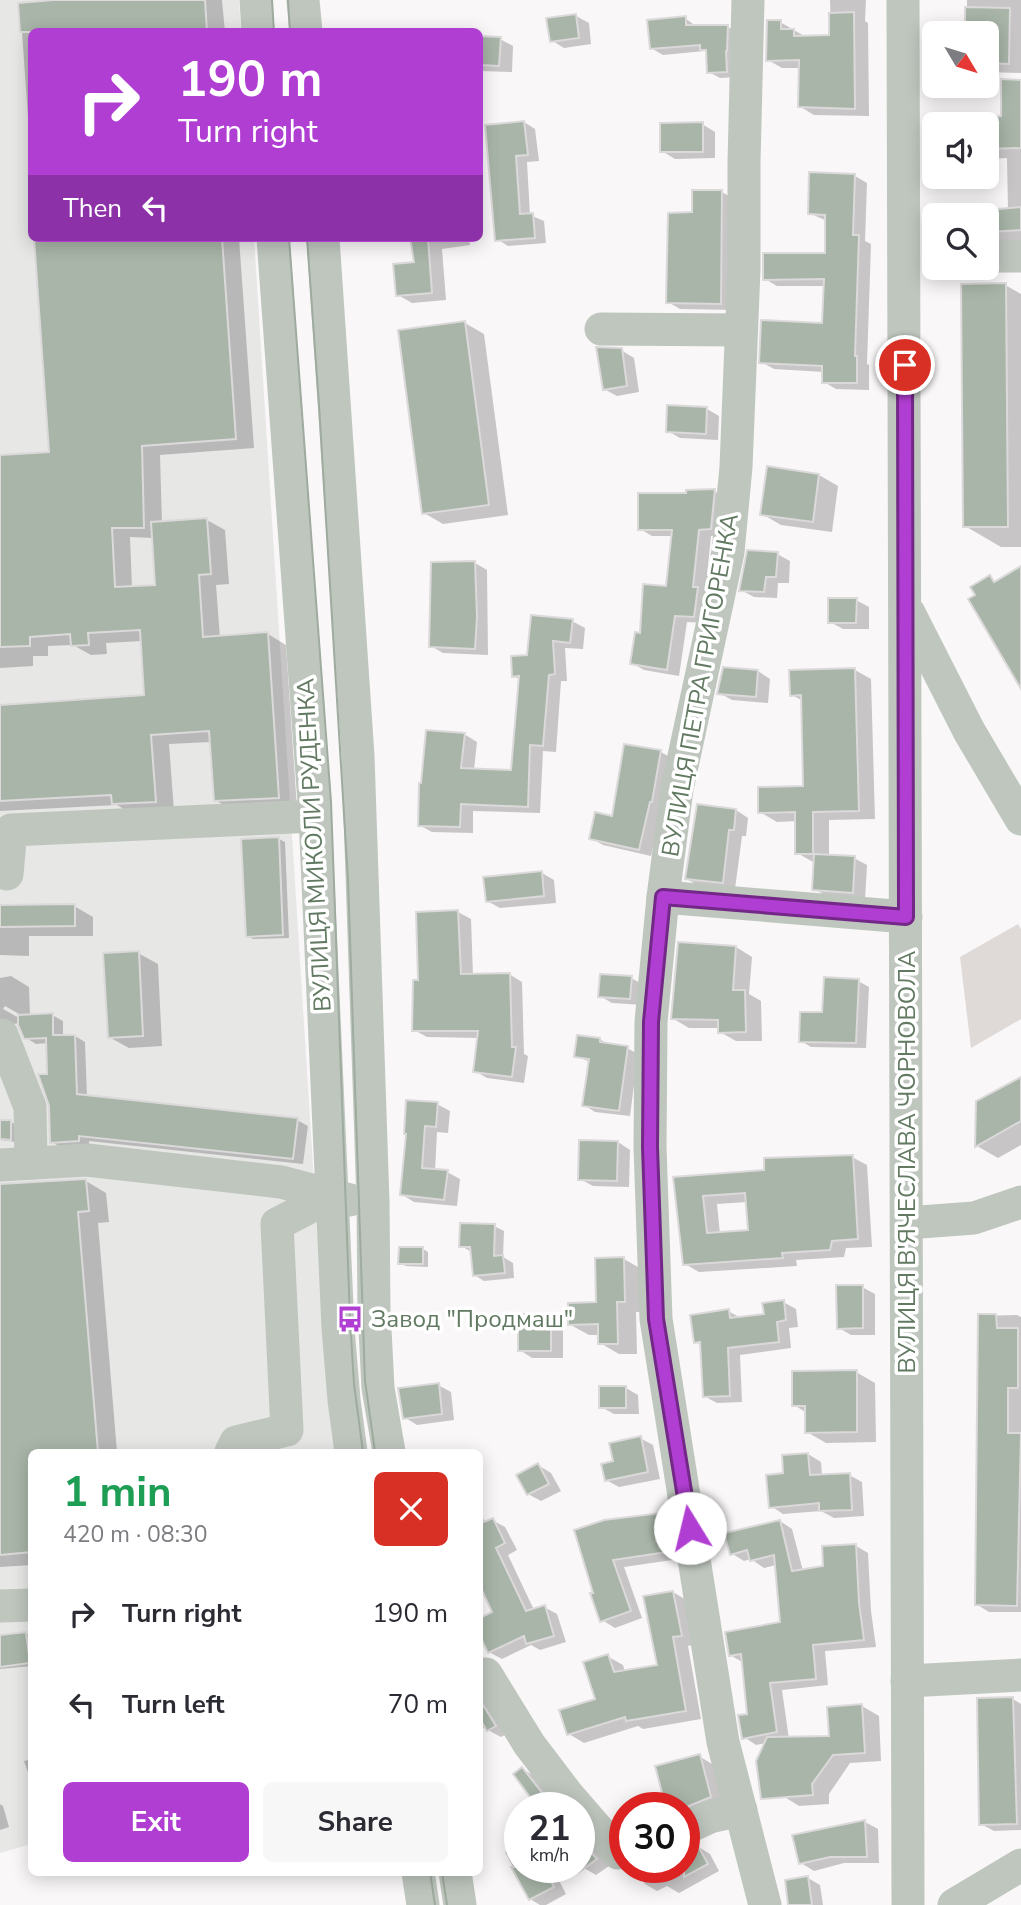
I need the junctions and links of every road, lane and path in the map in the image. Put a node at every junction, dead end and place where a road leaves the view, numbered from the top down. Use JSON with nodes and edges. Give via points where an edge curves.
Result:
{"nodes":[{"id":1,"x":256,"y":0,"type":"edge"},
{"id":2,"x":303,"y":0,"type":"edge"},
{"id":3,"x":748,"y":0,"type":"edge"},
{"id":4,"x":903,"y":0,"type":"edge"},
{"id":5,"x":258,"y":28,"type":"edge"},
{"id":6,"x":306,"y":28,"type":"edge"},
{"id":7,"x":273,"y":242,"type":"edge"},
{"id":8,"x":323,"y":242,"type":"edge"},
{"id":9,"x":920,"y":256,"type":"edge"},
{"id":10,"x":999,"y":256,"type":"edge"},
{"id":11,"x":1021,"y":256,"type":"edge"},
{"id":12,"x":601,"y":329,"type":"dead end"},
{"id":13,"x":741,"y":330,"type":"junction"},
{"id":14,"x":906,"y":607,"type":"junction"},
{"id":15,"x":315,"y":816,"type":"junction"},
{"id":16,"x":1021,"y":819,"type":"edge"},
{"id":17,"x":7,"y":874,"type":"dead end"},
{"id":18,"x":663,"y":897,"type":"junction"},
{"id":19,"x":906,"y":917,"type":"junction"},
{"id":20,"x":0,"y":1036,"type":"edge"},
{"id":21,"x":15,"y":1164,"type":"edge"},
{"id":22,"x":331,"y":1196,"type":"junction"},
{"id":23,"x":373,"y":1202,"type":"junction"},
{"id":24,"x":1021,"y":1202,"type":"edge"},
{"id":25,"x":907,"y":1223,"type":"junction"},
{"id":26,"x":232,"y":1449,"type":"edge"},
{"id":27,"x":351,"y":1449,"type":"edge"},
{"id":28,"x":388,"y":1449,"type":"edge"},
{"id":29,"x":28,"y":1605,"type":"edge"},
{"id":30,"x":0,"y":1606,"type":"edge"},
{"id":31,"x":486,"y":1674,"type":"dead end"},
{"id":32,"x":1021,"y":1675,"type":"edge"},
{"id":33,"x":907,"y":1681,"type":"junction"},
{"id":34,"x":741,"y":1810,"type":"junction"},
{"id":35,"x":700,"y":1822,"type":"edge"},
{"id":36,"x":609,"y":1843,"type":"edge"},
{"id":37,"x":1021,"y":1864,"type":"edge"},
{"id":38,"x":419,"y":1876,"type":"edge"},
{"id":39,"x":456,"y":1876,"type":"edge"},
{"id":40,"x":423,"y":1905,"type":"edge"},
{"id":41,"x":460,"y":1905,"type":"edge"},
{"id":42,"x":765,"y":1905,"type":"edge"},
{"id":43,"x":908,"y":1905,"type":"edge"},
{"id":44,"x":954,"y":1905,"type":"edge"}],
"edges":[{"from":1,"to":5,"type":"street"},
{"from":2,"to":6,"type":"street"},
{"from":3,"to":13,"type":"street","name":"ВУЛИЦЯ ПЕТРА ГРИГОРЕНКА"},
{"from":4,"to":9,"type":"street","name":"ВУЛИЦЯ В'ЯЧЕСЛАВА ЧОРНОВОЛА"},
{"from":7,"to":15,"type":"street","name":"ВУЛИЦЯ МИКОЛИ РУДЕНКА"},
{"from":8,"to":23,"type":"street","name":"ВУЛИЦЯ МИКОЛИ РУДЕНКА","via":[[358,743]]},
{"from":9,"to":14,"type":"street","name":"ВУЛИЦЯ В'ЯЧЕСЛАВА ЧОРНОВОЛА"},
{"from":10,"to":11,"type":"street"},
{"from":12,"to":13,"type":"street"},
{"from":13,"to":18,"type":"street","name":"ВУЛИЦЯ ПЕТРА ГРИГОРЕНКА","via":[[728,552],[677,789]]},
{"from":14,"to":16,"type":"street","via":[[969,731]]},
{"from":14,"to":19,"type":"street","name":"ВУЛИЦЯ В'ЯЧЕСЛАВА ЧОРНОВОЛА"},
{"from":15,"to":17,"type":"street","via":[[11,830]]},
{"from":15,"to":22,"type":"street","name":"ВУЛИЦЯ МИКОЛИ РУДЕНКА"},
{"from":18,"to":19,"type":"street"},
{"from":18,"to":34,"type":"street","name":"ВУЛИЦЯ ПЕТРА ГРИГОРЕНКА","via":[[651,1022],[656,1319],[723,1742]]},
{"from":19,"to":25,"type":"street","name":"ВУЛИЦЯ В'ЯЧЕСЛАВА ЧОРНОВОЛА"},
{"from":20,"to":21,"type":"street","via":[[30,1107]]},
{"from":21,"to":22,"type":"street","via":[[87,1160],[282,1182]]},
{"from":22,"to":23,"type":"street"},
{"from":22,"to":26,"type":"street","via":[[277,1224],[287,1430],[236,1442]]},
{"from":22,"to":27,"type":"street","name":"ВУЛИЦЯ МИКОЛИ РУДЕНКА"},
{"from":23,"to":28,"type":"street","name":"ВУЛИЦЯ МИКОЛИ РУДЕНКА","via":[[378,1388]]},
{"from":24,"to":25,"type":"street","via":[[974,1218]]},
{"from":25,"to":33,"type":"street","name":"ВУЛИЦЯ В'ЯЧЕСЛАВА ЧОРНОВОЛА"},
{"from":29,"to":30,"type":"street"},
{"from":31,"to":36,"type":"street","via":[[528,1744]]},
{"from":32,"to":33,"type":"street"},
{"from":33,"to":43,"type":"street","name":"ВУЛИЦЯ В'ЯЧЕСЛАВА ЧОРНОВОЛА"},
{"from":34,"to":35,"type":"street"},
{"from":34,"to":42,"type":"street","name":"ВУЛИЦЯ ПЕТРА ГРИГОРЕНКА"},
{"from":37,"to":44,"type":"street"},
{"from":38,"to":40,"type":"street"},
{"from":39,"to":41,"type":"street"}]}
